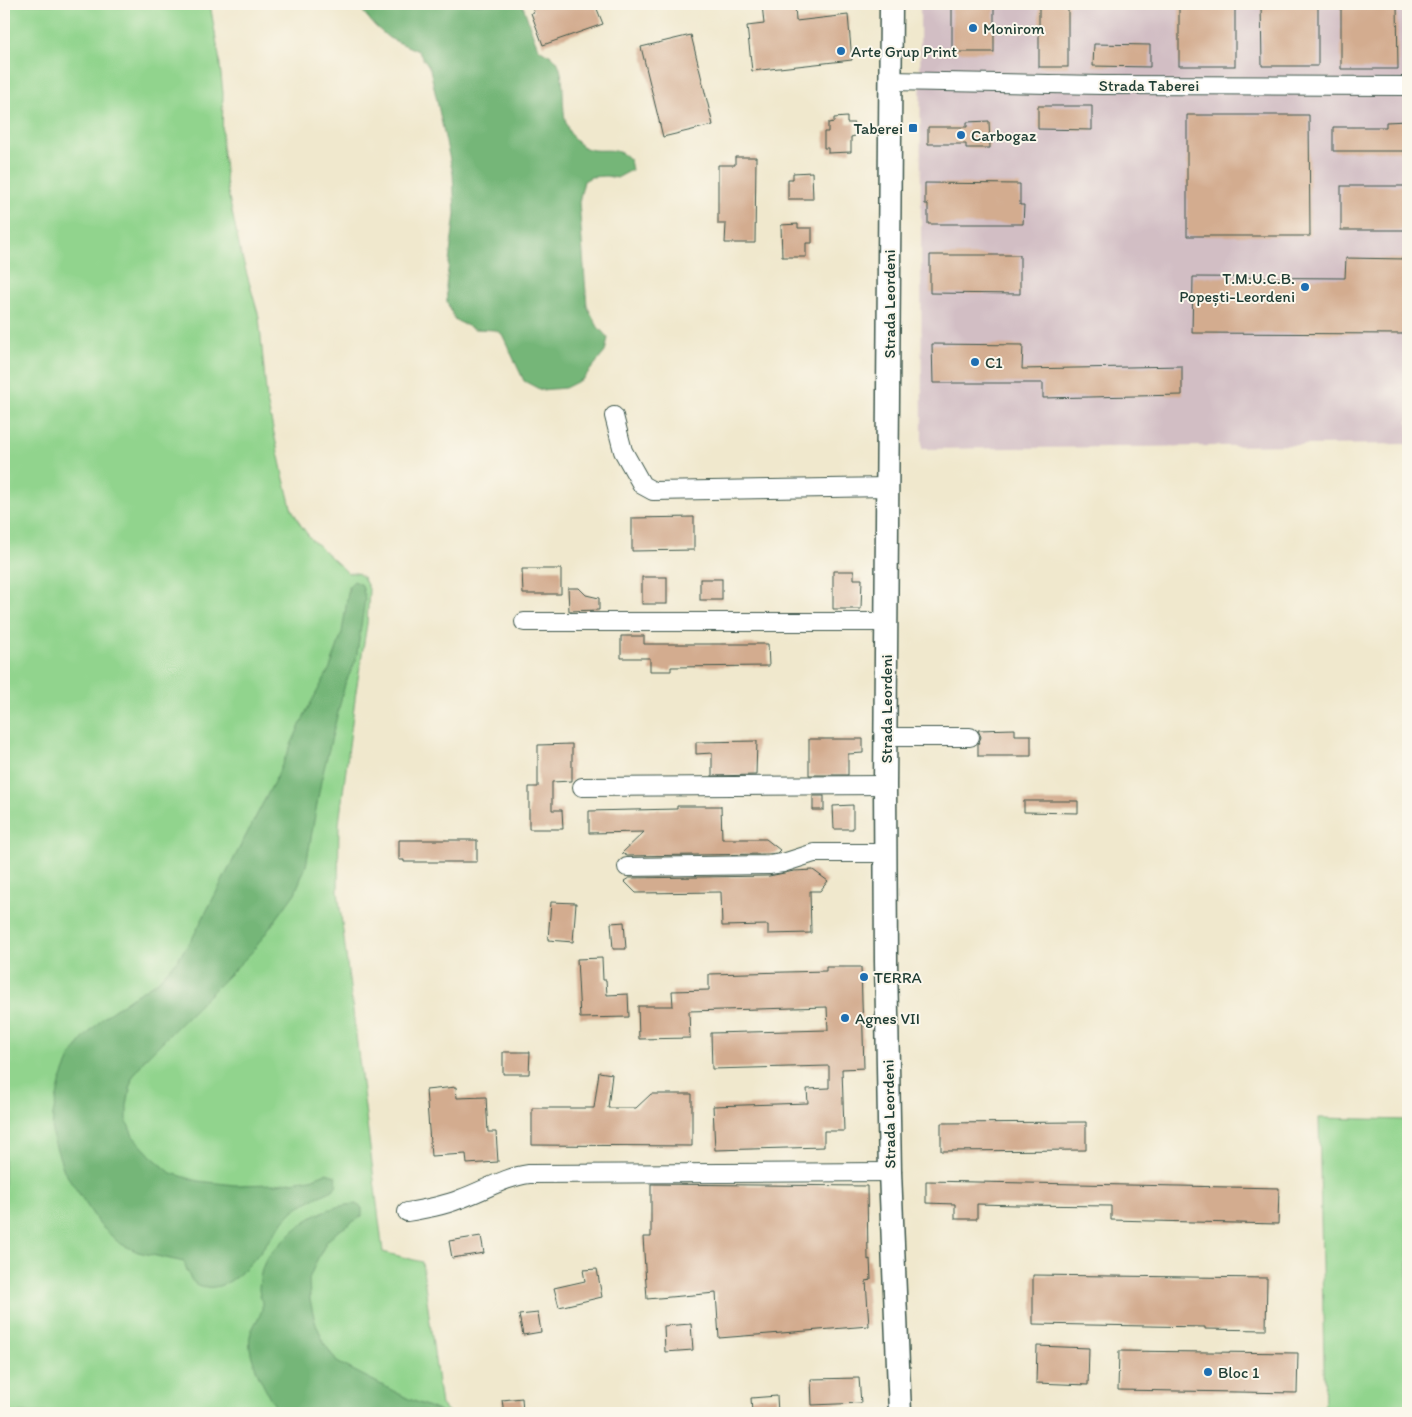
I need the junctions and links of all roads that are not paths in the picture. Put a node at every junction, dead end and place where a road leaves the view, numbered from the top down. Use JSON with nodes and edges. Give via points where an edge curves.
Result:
{"nodes":[{"id":1,"x":891,"y":4,"type":"edge"},
{"id":2,"x":890,"y":81,"type":"junction"},
{"id":3,"x":1408,"y":86,"type":"edge"},
{"id":4,"x":614,"y":416,"type":"dead end"},
{"id":5,"x":888,"y":487,"type":"junction"},
{"id":6,"x":524,"y":622,"type":"dead end"},
{"id":7,"x":886,"y":622,"type":"junction"},
{"id":8,"x":886,"y":737,"type":"junction"},
{"id":9,"x":970,"y":738,"type":"dead end"},
{"id":10,"x":885,"y":785,"type":"junction"},
{"id":11,"x":582,"y":787,"type":"dead end"},
{"id":12,"x":885,"y":853,"type":"junction"},
{"id":13,"x":627,"y":867,"type":"dead end"},
{"id":14,"x":890,"y":1172,"type":"junction"},
{"id":15,"x":407,"y":1212,"type":"dead end"},
{"id":16,"x":900,"y":1413,"type":"edge"}],
"edges":[{"from":1,"to":2,"type":"main road","name":"Strada Leordeni"},
{"from":2,"to":3,"type":"street","name":"Strada Taberei"},
{"from":2,"to":5,"type":"main road","name":"Strada Leordeni"},
{"from":4,"to":5,"type":"street","via":[[627,459],[642,485],[653,490]]},
{"from":5,"to":7,"type":"main road","name":"Strada Leordeni"},
{"from":6,"to":7,"type":"street"},
{"from":7,"to":8,"type":"main road","name":"Strada Leordeni"},
{"from":8,"to":9,"type":"street"},
{"from":8,"to":10,"type":"main road","name":"Strada Leordeni"},
{"from":10,"to":11,"type":"street"},
{"from":10,"to":12,"type":"main road","name":"Strada Leordeni"},
{"from":12,"to":13,"type":"street","via":[[814,853],[769,865]]},
{"from":12,"to":14,"type":"main road","name":"Strada Leordeni"},
{"from":14,"to":15,"type":"street","via":[[529,1174],[453,1202]]},
{"from":14,"to":16,"type":"main road","name":"Strada Leordeni"}]}
